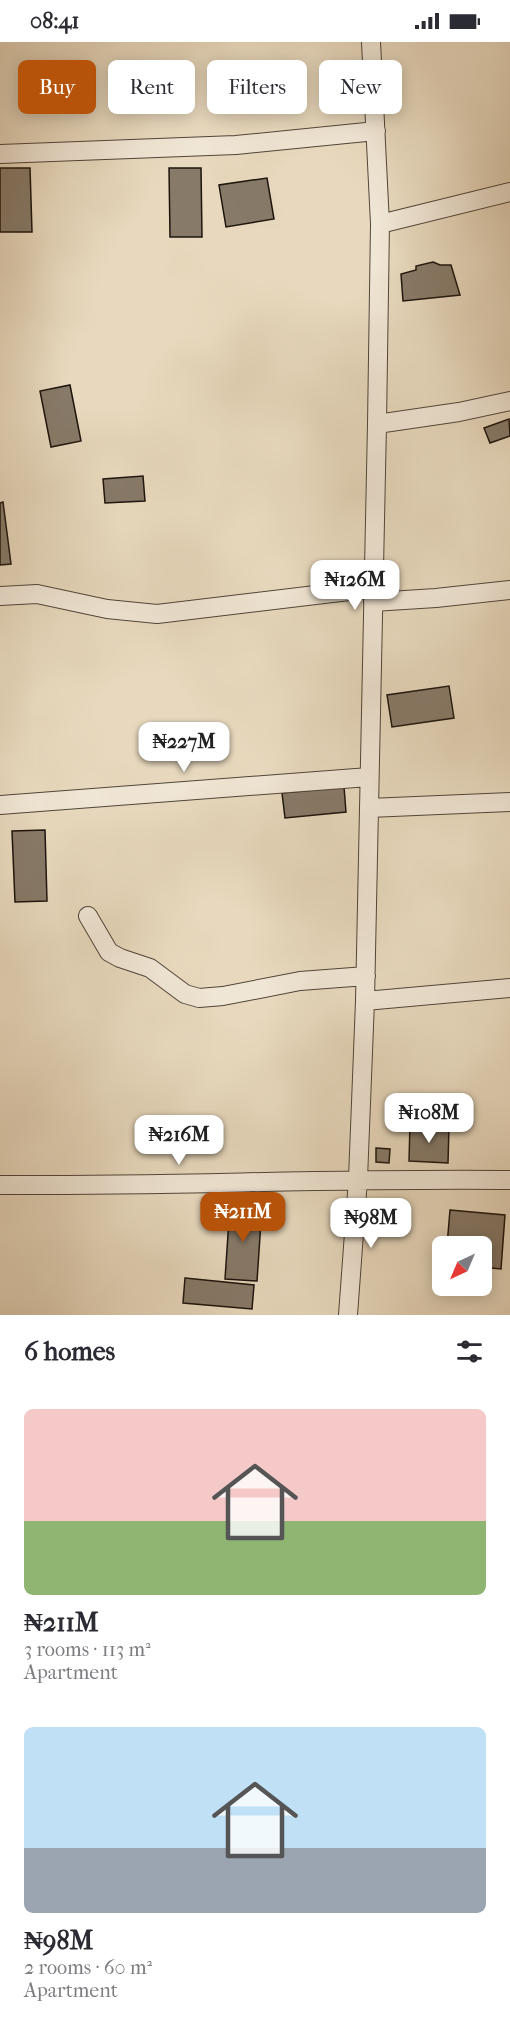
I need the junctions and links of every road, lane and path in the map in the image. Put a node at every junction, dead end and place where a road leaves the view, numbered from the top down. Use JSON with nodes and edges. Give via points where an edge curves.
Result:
{"nodes":[{"id":1,"x":371,"y":42,"type":"edge"},
{"id":2,"x":375,"y":131,"type":"junction"},
{"id":3,"x":0,"y":154,"type":"edge"},
{"id":4,"x":510,"y":192,"type":"edge"},
{"id":5,"x":380,"y":224,"type":"junction"},
{"id":6,"x":510,"y":401,"type":"edge"},
{"id":7,"x":377,"y":424,"type":"junction"},
{"id":8,"x":510,"y":590,"type":"edge"},
{"id":9,"x":373,"y":595,"type":"junction"},
{"id":10,"x":0,"y":596,"type":"edge"},
{"id":11,"x":369,"y":777,"type":"junction"},
{"id":12,"x":510,"y":802,"type":"edge"},
{"id":13,"x":0,"y":805,"type":"edge"},
{"id":14,"x":369,"y":808,"type":"junction"},
{"id":15,"x":87,"y":916,"type":"dead end"},
{"id":16,"x":366,"y":976,"type":"junction"},
{"id":17,"x":510,"y":988,"type":"edge"},
{"id":18,"x":365,"y":1001,"type":"junction"},
{"id":19,"x":358,"y":1179,"type":"junction"},
{"id":20,"x":510,"y":1180,"type":"edge"},
{"id":21,"x":0,"y":1185,"type":"edge"},
{"id":22,"x":348,"y":1315,"type":"edge"}],
"edges":[{"from":1,"to":2,"type":"street"},
{"from":2,"to":3,"type":"street","via":[[236,145]]},
{"from":2,"to":5,"type":"street"},
{"from":4,"to":5,"type":"street"},
{"from":5,"to":7,"type":"street"},
{"from":6,"to":7,"type":"street"},
{"from":7,"to":9,"type":"street"},
{"from":8,"to":9,"type":"street","via":[[436,598]]},
{"from":9,"to":10,"type":"street","via":[[157,614],[107,609],[37,594]]},
{"from":9,"to":11,"type":"street"},
{"from":11,"to":13,"type":"street"},
{"from":11,"to":14,"type":"street"},
{"from":12,"to":14,"type":"street"},
{"from":14,"to":16,"type":"street"},
{"from":15,"to":16,"type":"street","via":[[109,952],[150,968],[185,994],[199,998],[300,981]]},
{"from":16,"to":18,"type":"street"},
{"from":17,"to":18,"type":"street"},
{"from":18,"to":19,"type":"street"},
{"from":19,"to":20,"type":"street"},
{"from":19,"to":21,"type":"street"},
{"from":19,"to":22,"type":"street"}]}
